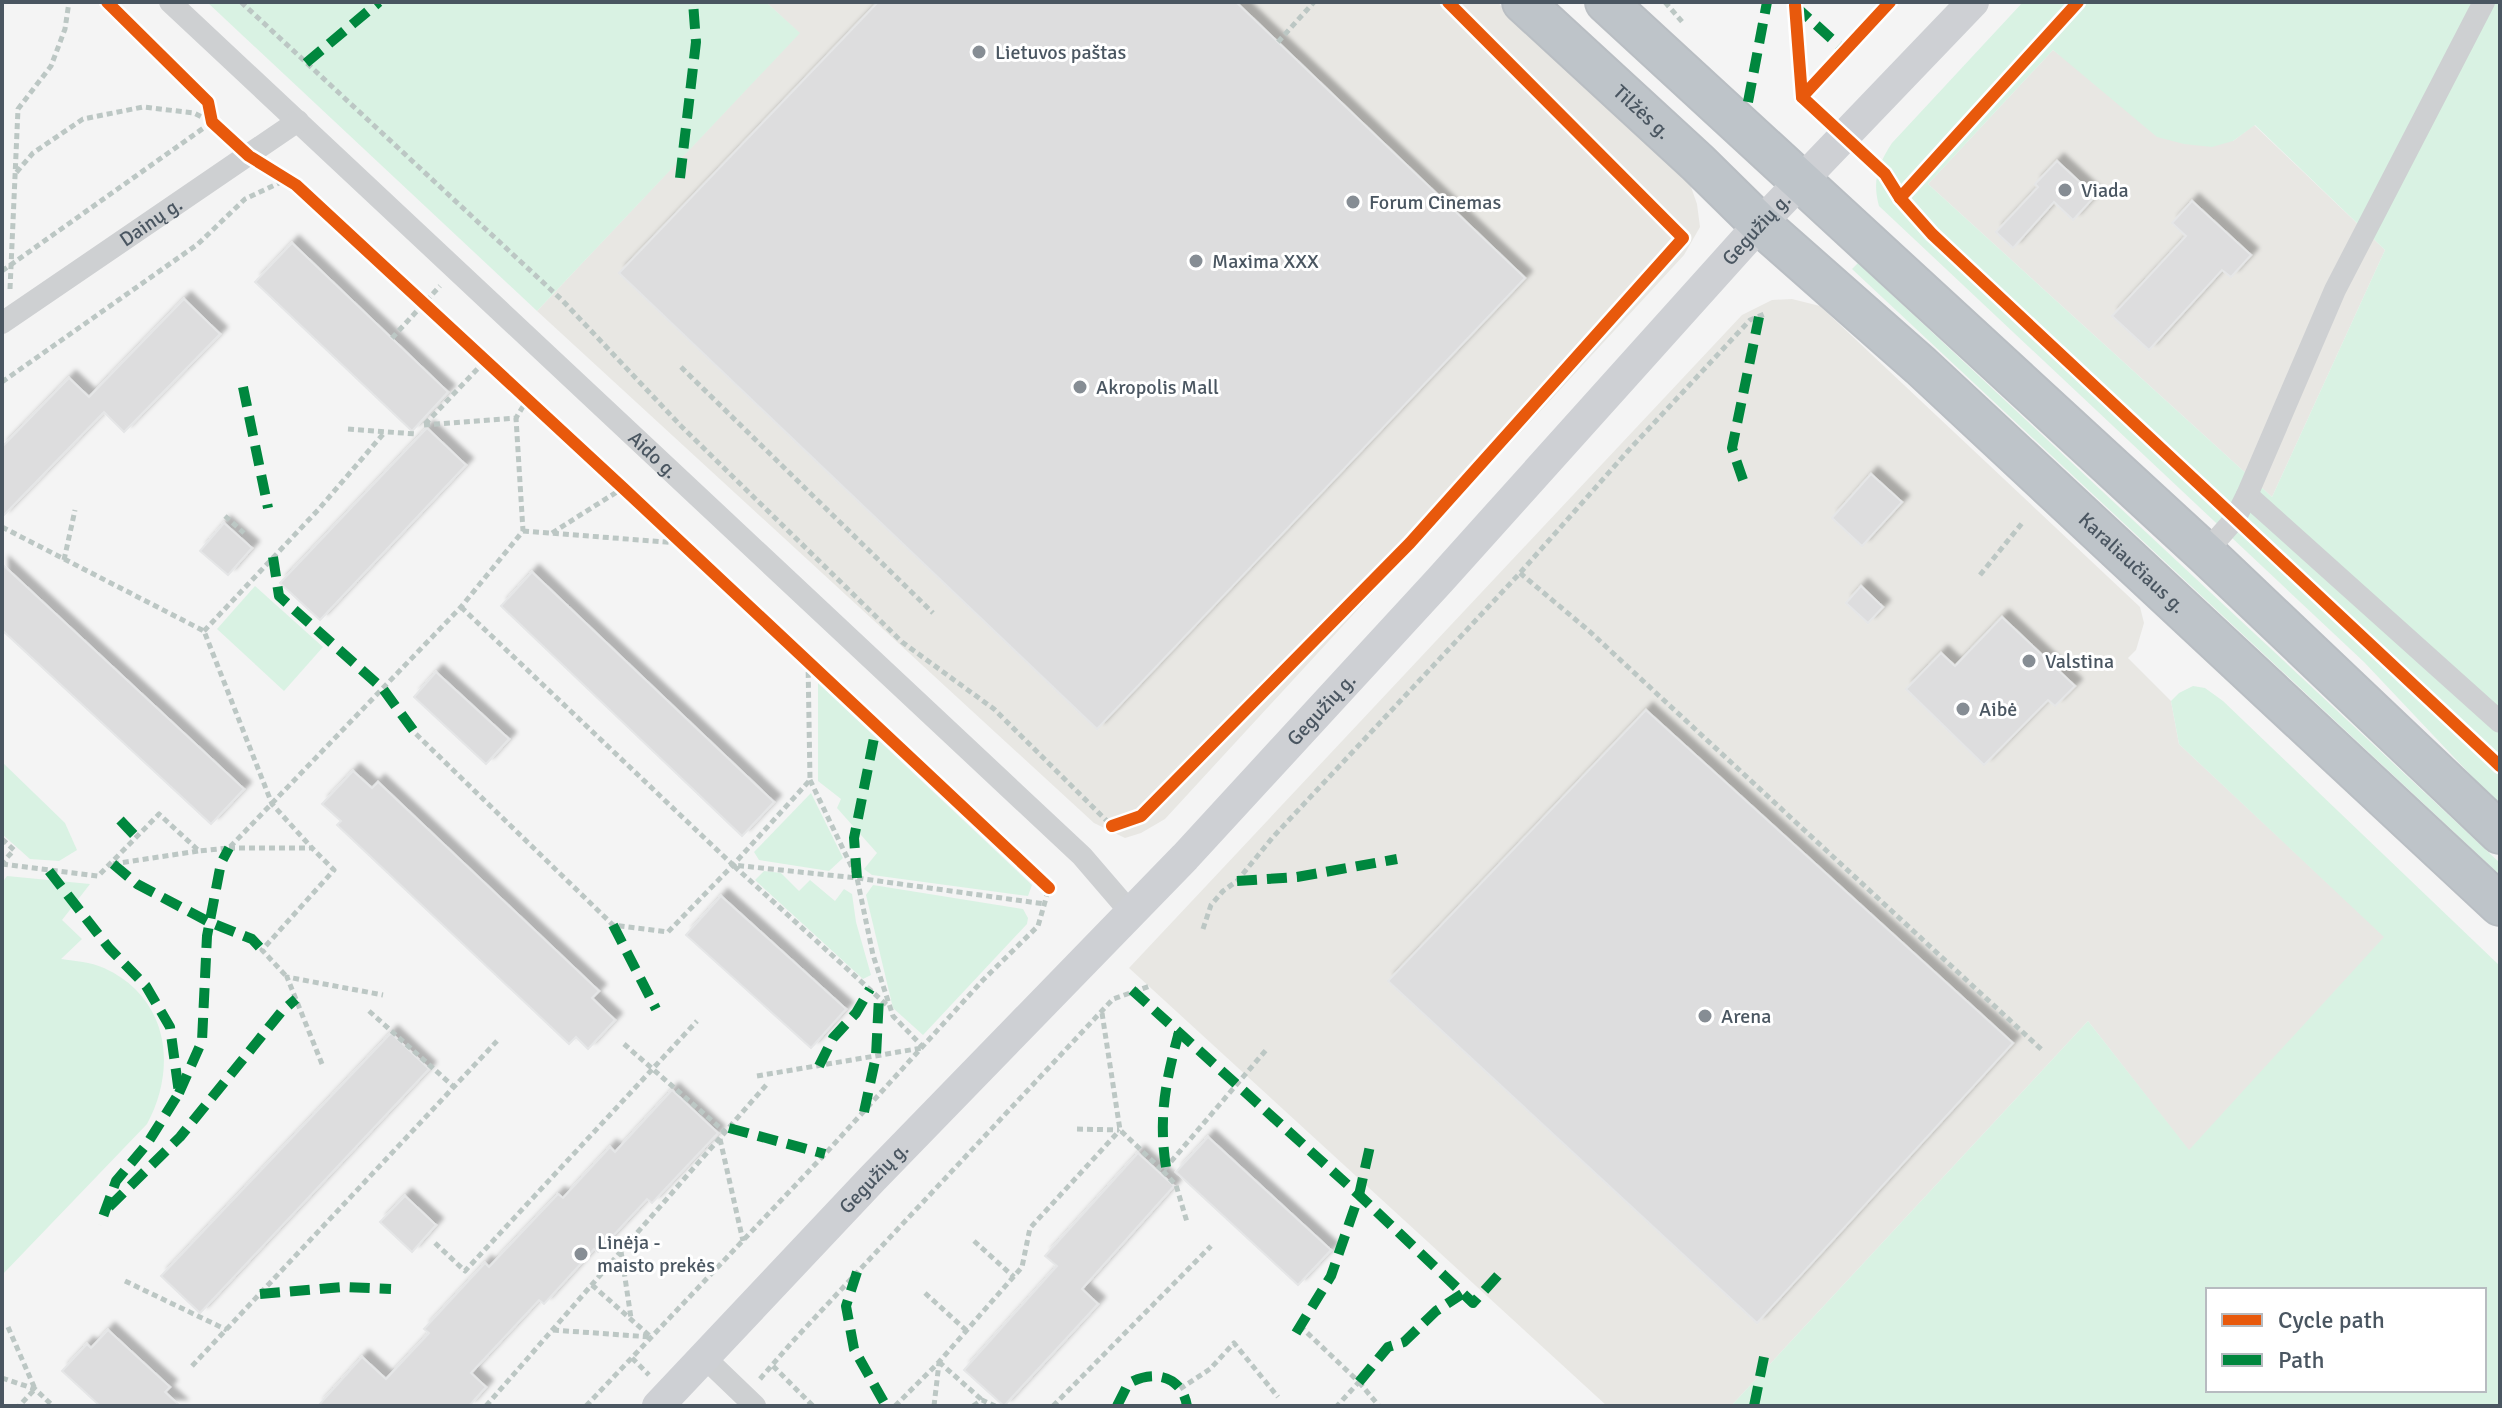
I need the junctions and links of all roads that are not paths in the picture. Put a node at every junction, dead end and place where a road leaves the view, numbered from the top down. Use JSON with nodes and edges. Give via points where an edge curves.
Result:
{"nodes":[{"id":1,"x":170,"y":2,"type":"edge"},
{"id":2,"x":1523,"y":2,"type":"edge"},
{"id":3,"x":1606,"y":2,"type":"edge"},
{"id":4,"x":1973,"y":2,"type":"edge"},
{"id":5,"x":2484,"y":2,"type":"edge"},
{"id":6,"x":298,"y":121,"type":"junction"},
{"id":7,"x":1801,"y":181,"type":"junction"},
{"id":8,"x":1760,"y":224,"type":"junction"},
{"id":9,"x":6,"y":321,"type":"edge"},
{"id":10,"x":2247,"y":495,"type":"junction"},
{"id":11,"x":2205,"y":553,"type":"junction"},
{"id":12,"x":2500,"y":722,"type":"edge"},
{"id":13,"x":2500,"y":833,"type":"edge"},
{"id":14,"x":2500,"y":905,"type":"edge"},
{"id":15,"x":1131,"y":913,"type":"junction"},
{"id":16,"x":705,"y":1358,"type":"junction"},
{"id":17,"x":658,"y":1406,"type":"edge"},
{"id":18,"x":755,"y":1406,"type":"edge"}],
"edges":[{"from":1,"to":6,"type":"street","name":"Aido g."},
{"from":2,"to":8,"type":"highway","name":"Tilžės g."},
{"from":3,"to":7,"type":"highway"},
{"from":4,"to":7,"type":"main road","name":"Gegužių g."},
{"from":5,"to":10,"type":"street","via":[[2335,290]]},
{"from":6,"to":9,"type":"street","name":"Dainų g."},
{"from":6,"to":15,"type":"street","name":"Aido g.","via":[[1082,856]]},
{"from":7,"to":8,"type":"main road","name":"Gegužių g."},
{"from":7,"to":11,"type":"highway"},
{"from":8,"to":14,"type":"highway","name":"Karaliaučiaus g.","via":[[1921,366]]},
{"from":8,"to":15,"type":"main road","name":"Gegužių g."},
{"from":10,"to":11,"type":"street","via":[[2235,519]]},
{"from":10,"to":12,"type":"street"},
{"from":11,"to":13,"type":"highway"},
{"from":15,"to":16,"type":"main road","name":"Gegužių g."},
{"from":16,"to":17,"type":"main road","name":"Gegužių g."},
{"from":16,"to":18,"type":"street"}]}
